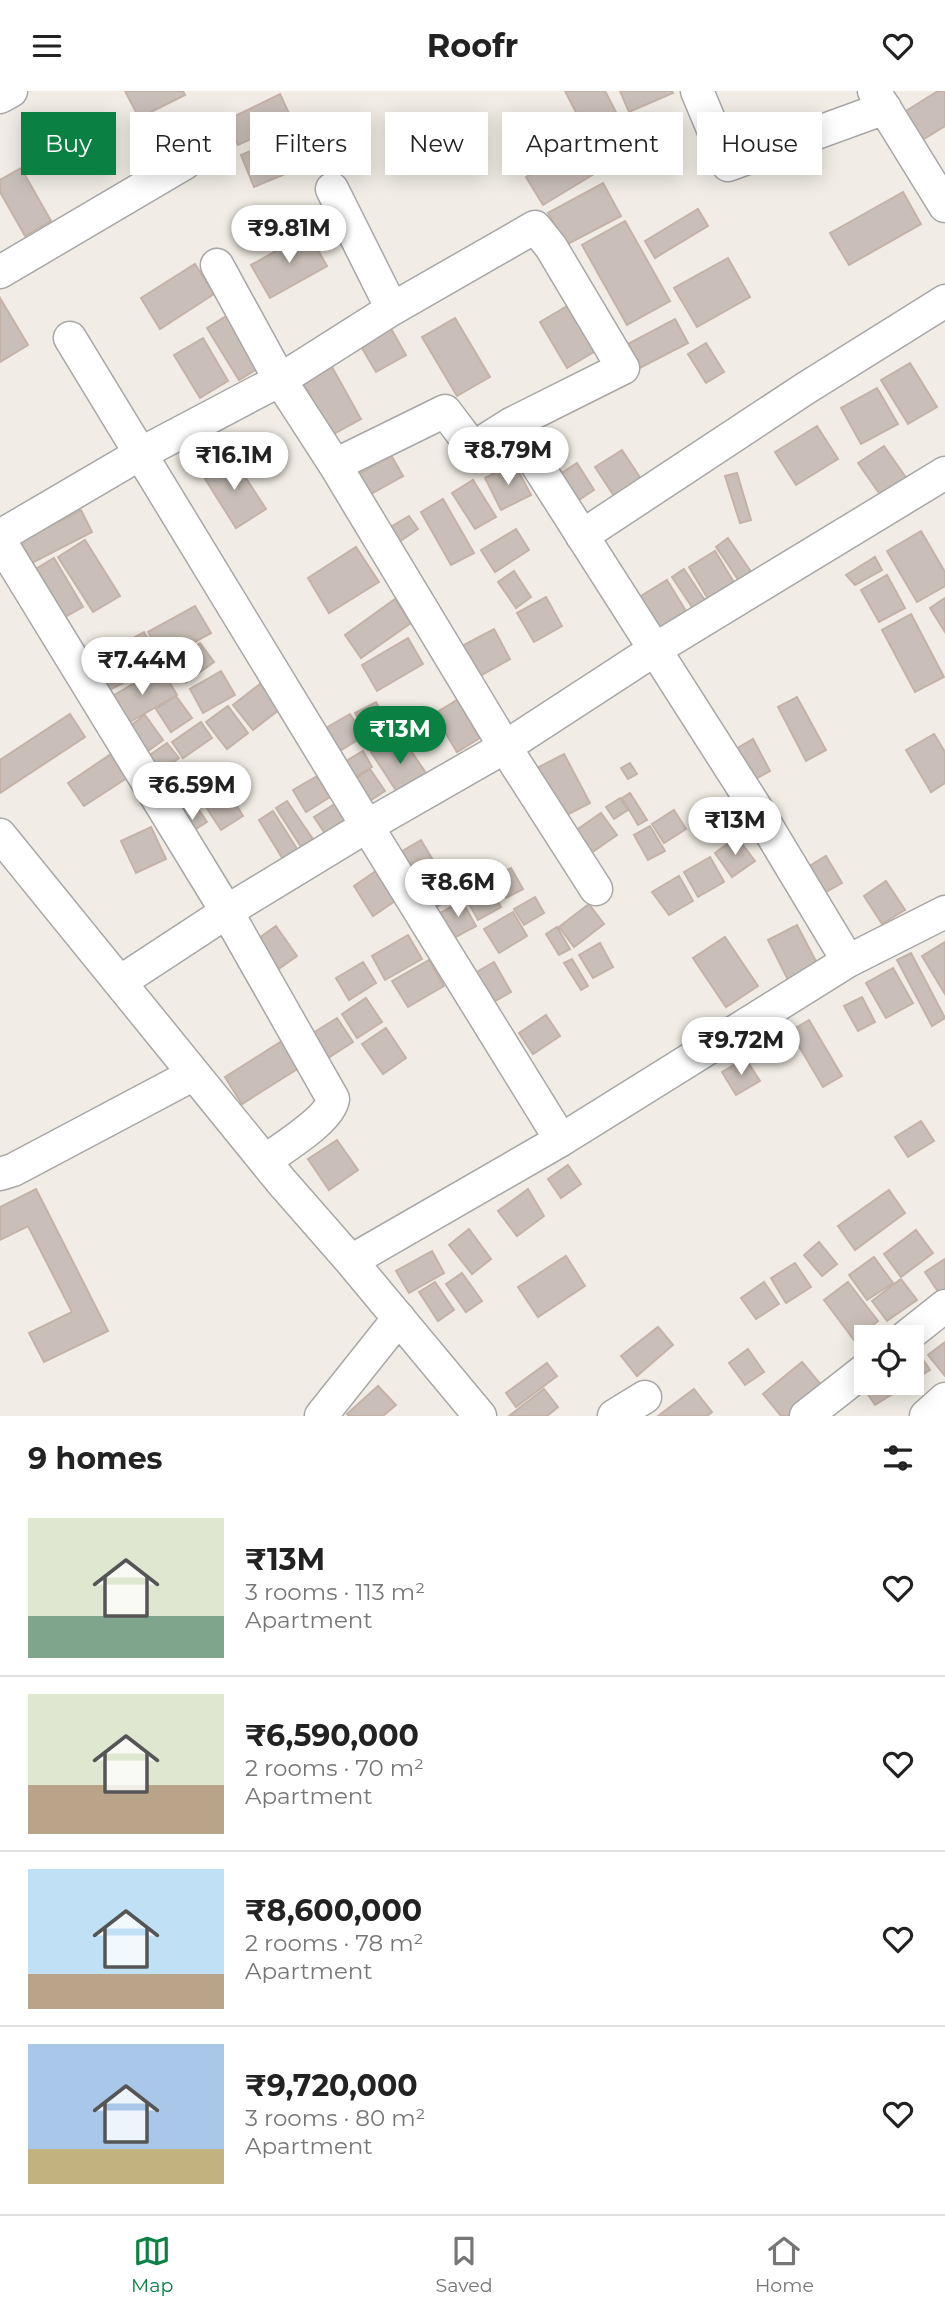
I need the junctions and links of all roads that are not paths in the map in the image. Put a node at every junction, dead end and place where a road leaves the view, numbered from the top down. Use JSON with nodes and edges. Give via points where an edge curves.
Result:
{"nodes":[{"id":1,"x":11,"y":91,"type":"edge"},
{"id":2,"x":697,"y":91,"type":"edge"},
{"id":3,"x":0,"y":97,"type":"edge"},
{"id":4,"x":879,"y":99,"type":"edge"},
{"id":5,"x":165,"y":175,"type":"edge"},
{"id":6,"x":332,"y":189,"type":"dead end"},
{"id":7,"x":945,"y":206,"type":"edge"},
{"id":8,"x":217,"y":265,"type":"dead end"},
{"id":9,"x":0,"y":272,"type":"edge"},
{"id":10,"x":945,"y":301,"type":"edge"},
{"id":11,"x":392,"y":309,"type":"junction"},
{"id":12,"x":70,"y":338,"type":"dead end"},
{"id":13,"x":280,"y":380,"type":"junction"},
{"id":14,"x":511,"y":424,"type":"junction"},
{"id":15,"x":140,"y":454,"type":"junction"},
{"id":16,"x":335,"y":464,"type":"junction"},
{"id":17,"x":945,"y":473,"type":"edge"},
{"id":18,"x":582,"y":536,"type":"junction"},
{"id":19,"x":0,"y":539,"type":"edge"},
{"id":20,"x":654,"y":650,"type":"junction"},
{"id":21,"x":505,"y":747,"type":"junction"},
{"id":22,"x":367,"y":826,"type":"junction"},
{"id":23,"x":0,"y":835,"type":"edge"},
{"id":24,"x":596,"y":889,"type":"dead end"},
{"id":25,"x":227,"y":912,"type":"junction"},
{"id":26,"x":945,"y":912,"type":"edge"},
{"id":27,"x":848,"y":961,"type":"junction"},
{"id":28,"x":120,"y":982,"type":"junction"},
{"id":29,"x":194,"y":1074,"type":"junction"},
{"id":30,"x":561,"y":1140,"type":"junction"},
{"id":31,"x":265,"y":1161,"type":"junction"},
{"id":32,"x":0,"y":1174,"type":"edge"},
{"id":33,"x":351,"y":1261,"type":"junction"},
{"id":34,"x":945,"y":1307,"type":"edge"},
{"id":35,"x":399,"y":1318,"type":"junction"},
{"id":36,"x":922,"y":1325,"type":"edge"},
{"id":37,"x":854,"y":1378,"type":"edge"},
{"id":38,"x":645,"y":1397,"type":"dead end"},
{"id":39,"x":945,"y":1399,"type":"edge"},
{"id":40,"x":321,"y":1416,"type":"edge"},
{"id":41,"x":480,"y":1416,"type":"edge"},
{"id":42,"x":614,"y":1416,"type":"edge"},
{"id":43,"x":806,"y":1416,"type":"edge"},
{"id":44,"x":926,"y":1416,"type":"edge"}],
"edges":[{"from":1,"to":3,"type":"street"},
{"from":2,"to":4,"type":"street","via":[[728,165]]},
{"from":4,"to":7,"type":"street"},
{"from":5,"to":9,"type":"street"},
{"from":6,"to":11,"type":"street"},
{"from":8,"to":13,"type":"street"},
{"from":10,"to":18,"type":"street"},
{"from":11,"to":13,"type":"street"},
{"from":11,"to":14,"type":"street","via":[[535,227],[624,368]]},
{"from":12,"to":15,"type":"street"},
{"from":13,"to":15,"type":"street"},
{"from":13,"to":16,"type":"street"},
{"from":14,"to":16,"type":"street","via":[[473,447],[445,411]]},
{"from":14,"to":18,"type":"street"},
{"from":15,"to":19,"type":"street"},
{"from":15,"to":22,"type":"street"},
{"from":16,"to":21,"type":"street"},
{"from":17,"to":20,"type":"street"},
{"from":18,"to":20,"type":"street"},
{"from":19,"to":25,"type":"street"},
{"from":20,"to":21,"type":"street"},
{"from":20,"to":27,"type":"street"},
{"from":21,"to":22,"type":"street"},
{"from":21,"to":24,"type":"street"},
{"from":22,"to":25,"type":"street"},
{"from":22,"to":30,"type":"street"},
{"from":23,"to":28,"type":"street"},
{"from":25,"to":28,"type":"street"},
{"from":25,"to":31,"type":"street","via":[[333,1099],[324,1116]]},
{"from":26,"to":27,"type":"street"},
{"from":27,"to":30,"type":"street"},
{"from":28,"to":29,"type":"street"},
{"from":29,"to":31,"type":"street"},
{"from":29,"to":32,"type":"street"},
{"from":30,"to":33,"type":"street"},
{"from":31,"to":33,"type":"street"},
{"from":33,"to":35,"type":"street"},
{"from":34,"to":36,"type":"street"},
{"from":35,"to":40,"type":"street"},
{"from":35,"to":41,"type":"street"},
{"from":37,"to":43,"type":"street"},
{"from":38,"to":42,"type":"street"},
{"from":39,"to":44,"type":"street"}]}
